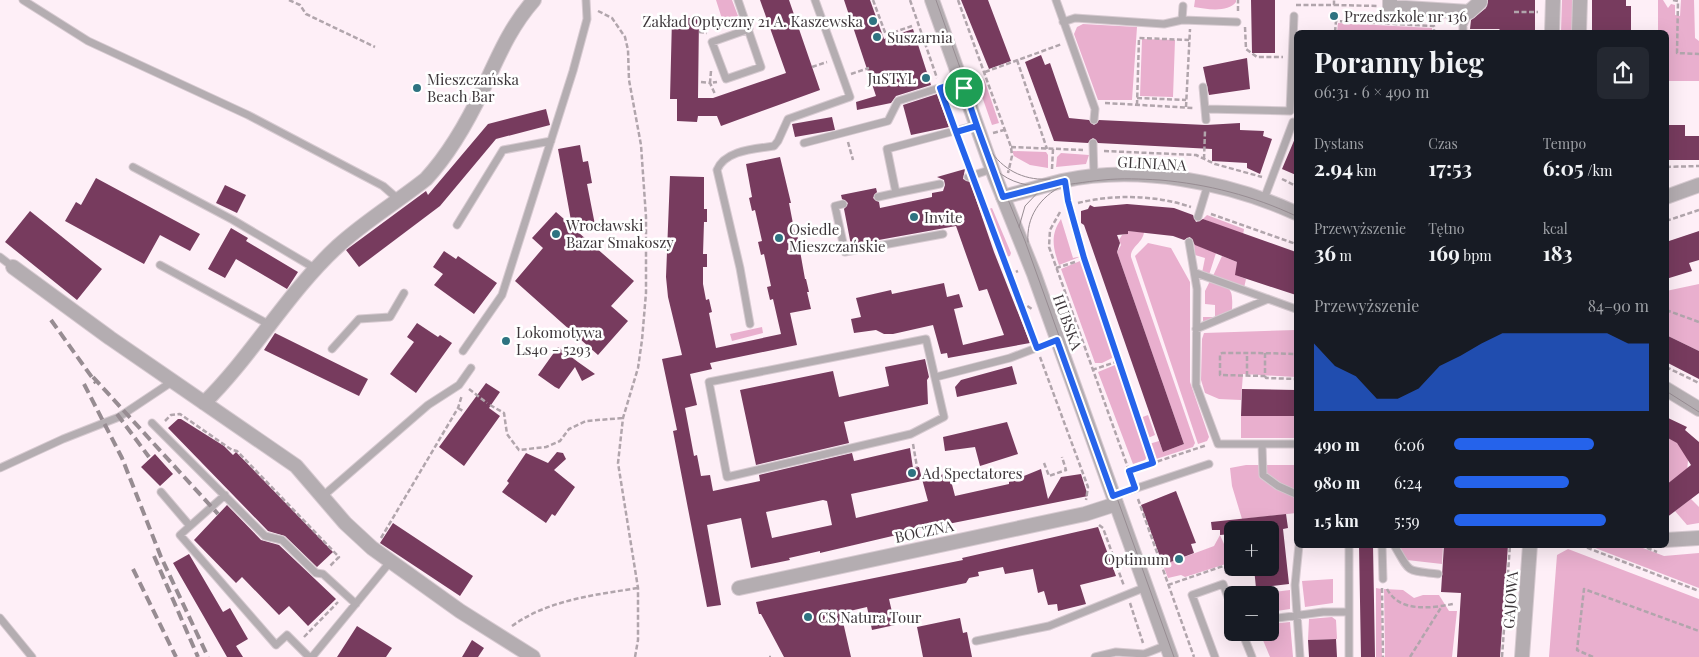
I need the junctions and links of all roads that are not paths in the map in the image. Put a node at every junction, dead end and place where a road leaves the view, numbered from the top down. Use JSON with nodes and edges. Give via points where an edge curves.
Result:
{"nodes":[{"id":1,"x":23,"y":0,"type":"edge"},
{"id":2,"x":534,"y":0,"type":"edge"},
{"id":3,"x":586,"y":0,"type":"edge"},
{"id":4,"x":738,"y":0,"type":"edge"},
{"id":5,"x":815,"y":0,"type":"edge"},
{"id":6,"x":932,"y":0,"type":"edge"},
{"id":7,"x":1056,"y":0,"type":"edge"},
{"id":8,"x":1553,"y":0,"type":"edge"},
{"id":9,"x":1580,"y":0,"type":"edge"},
{"id":10,"x":1480,"y":2,"type":"dead end"},
{"id":11,"x":1390,"y":4,"type":"edge"},
{"id":12,"x":1183,"y":6,"type":"dead end"},
{"id":13,"x":1469,"y":12,"type":"junction"},
{"id":14,"x":1294,"y":16,"type":"dead end"},
{"id":15,"x":1182,"y":20,"type":"junction"},
{"id":16,"x":1063,"y":22,"type":"junction"},
{"id":17,"x":1237,"y":22,"type":"road end"},
{"id":18,"x":748,"y":29,"type":"junction"},
{"id":19,"x":1463,"y":30,"type":"edge"},
{"id":20,"x":1552,"y":30,"type":"edge"},
{"id":21,"x":1579,"y":30,"type":"edge"},
{"id":22,"x":961,"y":81,"type":"junction"},
{"id":23,"x":1203,"y":87,"type":"dead end"},
{"id":24,"x":1206,"y":109,"type":"junction"},
{"id":25,"x":1290,"y":111,"type":"junction"},
{"id":26,"x":1094,"y":120,"type":"dead end"},
{"id":27,"x":1206,"y":120,"type":"road end"},
{"id":28,"x":1294,"y":121,"type":"edge"},
{"id":29,"x":1294,"y":125,"type":"edge"},
{"id":30,"x":977,"y":126,"type":"junction"},
{"id":31,"x":551,"y":141,"type":"junction"},
{"id":32,"x":804,"y":143,"type":"dead end"},
{"id":33,"x":1093,"y":147,"type":"road end"},
{"id":34,"x":133,"y":168,"type":"dead end"},
{"id":35,"x":992,"y":169,"type":"junction"},
{"id":36,"x":970,"y":176,"type":"road end"},
{"id":37,"x":1094,"y":177,"type":"junction"},
{"id":38,"x":1065,"y":181,"type":"junction"},
{"id":39,"x":940,"y":184,"type":"dead end"},
{"id":40,"x":1208,"y":184,"type":"junction"},
{"id":41,"x":1699,"y":186,"type":"edge"},
{"id":42,"x":896,"y":193,"type":"junction"},
{"id":43,"x":1669,"y":196,"type":"edge"},
{"id":44,"x":878,"y":197,"type":"dead end"},
{"id":45,"x":1003,"y":197,"type":"junction"},
{"id":46,"x":399,"y":200,"type":"junction"},
{"id":47,"x":1264,"y":200,"type":"junction"},
{"id":48,"x":843,"y":204,"type":"dead end"},
{"id":49,"x":1294,"y":212,"type":"edge"},
{"id":50,"x":1198,"y":217,"type":"dead end"},
{"id":51,"x":457,"y":225,"type":"dead end"},
{"id":52,"x":943,"y":234,"type":"dead end"},
{"id":53,"x":1189,"y":242,"type":"dead end"},
{"id":54,"x":0,"y":257,"type":"edge"},
{"id":55,"x":1084,"y":258,"type":"road end"},
{"id":56,"x":160,"y":265,"type":"dead end"},
{"id":57,"x":13,"y":268,"type":"joint"},
{"id":58,"x":316,"y":269,"type":"junction"},
{"id":59,"x":1196,"y":273,"type":"junction"},
{"id":60,"x":404,"y":293,"type":"dead end"},
{"id":61,"x":1268,"y":299,"type":"junction"},
{"id":62,"x":1294,"y":308,"type":"edge"},
{"id":63,"x":750,"y":324,"type":"dead end"},
{"id":64,"x":271,"y":325,"type":"junction"},
{"id":65,"x":1196,"y":329,"type":"junction"},
{"id":66,"x":1057,"y":340,"type":"junction"},
{"id":67,"x":332,"y":349,"type":"dead end"},
{"id":68,"x":463,"y":352,"type":"dead end"},
{"id":69,"x":471,"y":368,"type":"dead end"},
{"id":70,"x":936,"y":377,"type":"junction"},
{"id":71,"x":172,"y":381,"type":"junction"},
{"id":72,"x":1672,"y":392,"type":"edge"},
{"id":73,"x":1699,"y":397,"type":"edge"},
{"id":74,"x":204,"y":403,"type":"junction"},
{"id":75,"x":1699,"y":409,"type":"edge"},
{"id":76,"x":155,"y":426,"type":"road end"},
{"id":77,"x":1262,"y":444,"type":"junction"},
{"id":78,"x":1294,"y":444,"type":"edge"},
{"id":79,"x":1209,"y":464,"type":"dead end"},
{"id":80,"x":0,"y":468,"type":"edge"},
{"id":81,"x":161,"y":492,"type":"dead end"},
{"id":82,"x":1294,"y":493,"type":"edge"},
{"id":83,"x":225,"y":495,"type":"junction"},
{"id":84,"x":323,"y":496,"type":"junction"},
{"id":85,"x":1114,"y":500,"type":"junction"},
{"id":86,"x":190,"y":526,"type":"junction"},
{"id":87,"x":1699,"y":538,"type":"edge"},
{"id":88,"x":1669,"y":540,"type":"edge"},
{"id":89,"x":1299,"y":548,"type":"edge"},
{"id":90,"x":1350,"y":548,"type":"edge"},
{"id":91,"x":1382,"y":548,"type":"edge"},
{"id":92,"x":1396,"y":548,"type":"edge"},
{"id":93,"x":1530,"y":548,"type":"edge"},
{"id":94,"x":390,"y":562,"type":"junction"},
{"id":95,"x":1438,"y":574,"type":"dead end"},
{"id":96,"x":1382,"y":579,"type":"road end"},
{"id":97,"x":1146,"y":587,"type":"junction"},
{"id":98,"x":1224,"y":587,"type":"edge"},
{"id":99,"x":739,"y":588,"type":"dead end"},
{"id":100,"x":356,"y":604,"type":"junction"},
{"id":101,"x":1349,"y":612,"type":"junction"},
{"id":102,"x":1299,"y":615,"type":"junction"},
{"id":103,"x":0,"y":618,"type":"edge"},
{"id":104,"x":1279,"y":618,"type":"edge"},
{"id":105,"x":976,"y":641,"type":"dead end"},
{"id":106,"x":1246,"y":641,"type":"edge"},
{"id":107,"x":1168,"y":651,"type":"edge"},
{"id":108,"x":32,"y":657,"type":"edge"},
{"id":109,"x":310,"y":657,"type":"edge"},
{"id":110,"x":533,"y":657,"type":"edge"},
{"id":111,"x":1095,"y":657,"type":"edge"},
{"id":112,"x":1215,"y":657,"type":"edge"},
{"id":113,"x":1252,"y":657,"type":"edge"},
{"id":114,"x":1300,"y":657,"type":"edge"},
{"id":115,"x":1349,"y":657,"type":"edge"},
{"id":116,"x":1522,"y":657,"type":"edge"}],
"edges":[{"from":1,"to":46,"type":"lane","via":[[88,41],[248,115],[383,186]]},
{"from":2,"to":46,"type":"street","via":[[506,38],[482,91],[449,150],[426,179]]},
{"from":3,"to":31,"type":"lane","via":[[588,10],[573,71]]},
{"from":4,"to":18,"type":"lane"},
{"from":5,"to":63,"type":"lane","via":[[850,97],[788,119],[774,146],[733,154],[717,170]]},
{"from":6,"to":22,"type":"street","name":"HUBSKA"},
{"from":7,"to":16,"type":"lane"},
{"from":8,"to":20,"type":"street"},
{"from":9,"to":21,"type":"street"},
{"from":10,"to":13,"type":"street"},
{"from":11,"to":13,"type":"street"},
{"from":12,"to":15,"type":"lane"},
{"from":13,"to":19,"type":"lane"},
{"from":14,"to":25,"type":"lane"},
{"from":15,"to":16,"type":"lane","via":[[1164,24],[1075,18]]},
{"from":15,"to":17,"type":"lane"},
{"from":16,"to":26,"type":"lane","via":[[1095,109]]},
{"from":18,"to":18,"type":"lane","via":[[761,67],[726,79],[712,42]]},
{"from":22,"to":30,"type":"street","name":"HUBSKA"},
{"from":22,"to":32,"type":"lane","via":[[898,101],[888,121]]},
{"from":23,"to":24,"type":"lane"},
{"from":24,"to":25,"type":"lane"},
{"from":24,"to":27,"type":"lane"},
{"from":25,"to":28,"type":"lane"},
{"from":29,"to":47,"type":"lane","via":[[1278,158]]},
{"from":30,"to":35,"type":"street","name":"HUBSKA"},
{"from":30,"to":42,"type":"lane","via":[[887,148]]},
{"from":31,"to":51,"type":"lane","via":[[504,150]]},
{"from":31,"to":68,"type":"lane","via":[[502,295]]},
{"from":33,"to":37,"type":"lane"},
{"from":34,"to":58,"type":"lane","via":[[233,220]]},
{"from":35,"to":36,"type":"lane"},
{"from":35,"to":45,"type":"street","name":"HUBSKA"},
{"from":37,"to":38,"type":"street","name":"GLINIANA"},
{"from":37,"to":40,"type":"street","name":"GLINIANA","via":[[1159,177]]},
{"from":38,"to":45,"type":"street","name":"GLINIANA"},
{"from":38,"to":55,"type":"lane"},
{"from":39,"to":42,"type":"lane"},
{"from":40,"to":47,"type":"street","name":"GLINIANA"},
{"from":40,"to":50,"type":"lane"},
{"from":41,"to":43,"type":"street"},
{"from":42,"to":44,"type":"lane"},
{"from":45,"to":66,"type":"street","name":"HUBSKA"},
{"from":46,"to":58,"type":"street","via":[[338,246]]},
{"from":47,"to":49,"type":"street","name":"GLINIANA"},
{"from":48,"to":52,"type":"lane","via":[[835,206],[845,252]]},
{"from":53,"to":59,"type":"lane"},
{"from":54,"to":57,"type":"lane"},
{"from":56,"to":64,"type":"lane"},
{"from":57,"to":71,"type":"street"},
{"from":58,"to":64,"type":"street"},
{"from":59,"to":61,"type":"lane"},
{"from":59,"to":65,"type":"lane"},
{"from":60,"to":67,"type":"lane","via":[[390,317],[360,319]]},
{"from":61,"to":62,"type":"lane"},
{"from":61,"to":65,"type":"lane"},
{"from":64,"to":74,"type":"street"},
{"from":65,"to":77,"type":"lane","via":[[1196,385],[1218,444]]},
{"from":66,"to":70,"type":"lane","via":[[1010,358]]},
{"from":66,"to":85,"type":"street","name":"HUBSKA"},
{"from":69,"to":84,"type":"lane","via":[[459,385],[428,405]]},
{"from":70,"to":70,"type":"lane","via":[[926,339],[709,382],[726,478],[911,434],[944,417]]},
{"from":71,"to":74,"type":"street"},
{"from":71,"to":80,"type":"lane","via":[[119,417]]},
{"from":72,"to":73,"type":"street"},
{"from":72,"to":75,"type":"street"},
{"from":74,"to":84,"type":"street","via":[[296,466]]},
{"from":76,"to":83,"type":"lane"},
{"from":77,"to":78,"type":"lane"},
{"from":77,"to":82,"type":"lane","via":[[1263,474]]},
{"from":79,"to":85,"type":"lane","via":[[1135,488]]},
{"from":81,"to":86,"type":"lane"},
{"from":83,"to":86,"type":"lane"},
{"from":83,"to":100,"type":"lane","via":[[265,536],[282,540],[316,573],[323,574]]},
{"from":84,"to":94,"type":"street","via":[[345,523]]},
{"from":85,"to":97,"type":"street","name":"HUBSKA"},
{"from":85,"to":99,"type":"street","name":"BOCZNA","via":[[1085,514]]},
{"from":86,"to":109,"type":"lane","via":[[180,534],[276,646],[287,634]]},
{"from":87,"to":88,"type":"street"},
{"from":89,"to":102,"type":"lane","via":[[1295,585]]},
{"from":90,"to":101,"type":"lane"},
{"from":91,"to":96,"type":"lane"},
{"from":92,"to":95,"type":"lane","via":[[1405,567]]},
{"from":93,"to":116,"type":"street","name":"GAJOWA"},
{"from":94,"to":100,"type":"lane"},
{"from":94,"to":110,"type":"street"},
{"from":97,"to":105,"type":"lane","via":[[1049,626]]},
{"from":97,"to":107,"type":"street","name":"HUBSKA"},
{"from":98,"to":112,"type":"lane","via":[[1223,584],[1192,595]]},
{"from":100,"to":109,"type":"lane"},
{"from":101,"to":102,"type":"lane"},
{"from":101,"to":115,"type":"lane"},
{"from":102,"to":104,"type":"lane"},
{"from":102,"to":114,"type":"lane"},
{"from":103,"to":108,"type":"lane"},
{"from":106,"to":113,"type":"lane"},
{"from":107,"to":111,"type":"lane","via":[[1144,654],[1116,652]]}]}
